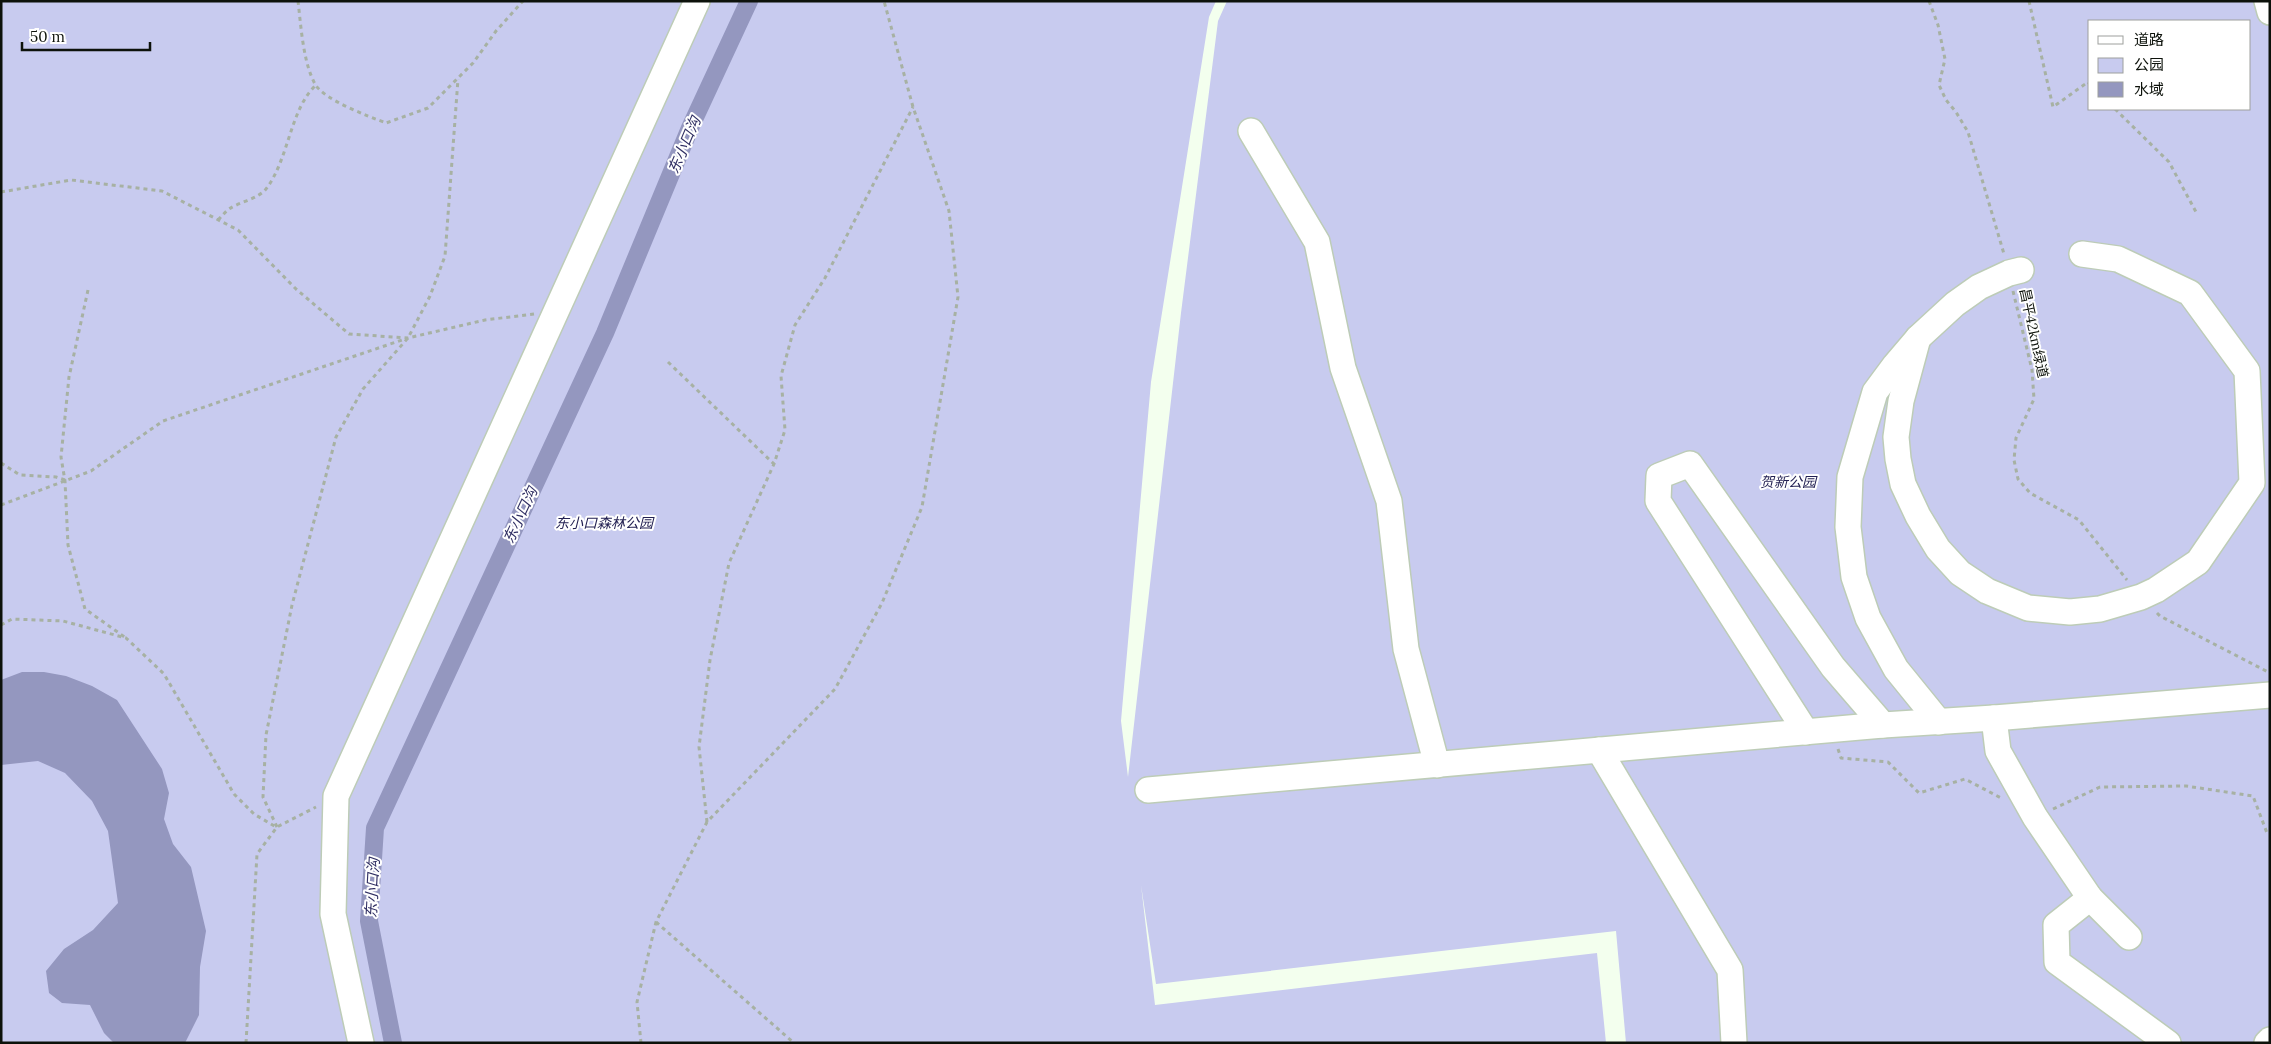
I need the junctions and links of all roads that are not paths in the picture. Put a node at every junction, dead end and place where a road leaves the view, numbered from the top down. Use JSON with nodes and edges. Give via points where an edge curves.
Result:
{"nodes":[{"id":1,"x":698,"y":1,"type":"edge"},
{"id":2,"x":2267,"y":1,"type":"edge"},
{"id":3,"x":2270,"y":12,"type":"edge"},
{"id":4,"x":1251,"y":131,"type":"dead end"},
{"id":5,"x":2082,"y":254,"type":"dead end"},
{"id":6,"x":2015,"y":272,"type":"road end"},
{"id":7,"x":1918,"y":338,"type":"junction"},
{"id":8,"x":2270,"y":695,"type":"edge"},
{"id":9,"x":1994,"y":718,"type":"junction"},
{"id":10,"x":1939,"y":722,"type":"junction"},
{"id":11,"x":1882,"y":725,"type":"junction"},
{"id":12,"x":1806,"y":732,"type":"junction"},
{"id":13,"x":1599,"y":750,"type":"junction"},
{"id":14,"x":1437,"y":765,"type":"junction"},
{"id":15,"x":1148,"y":790,"type":"dead end"},
{"id":16,"x":2090,"y":898,"type":"junction"},
{"id":17,"x":2129,"y":937,"type":"dead end"},
{"id":18,"x":2270,"y":1040,"type":"edge"},
{"id":19,"x":361,"y":1043,"type":"edge"},
{"id":20,"x":1734,"y":1043,"type":"edge"},
{"id":21,"x":2168,"y":1043,"type":"edge"},
{"id":22,"x":2267,"y":1043,"type":"edge"}],
"edges":[{"from":1,"to":19,"type":"street","via":[[336,796],[333,914]]},
{"from":2,"to":3,"type":"street"},
{"from":4,"to":14,"type":"street","via":[[1317,242],[1343,368],[1390,501],[1406,648]]},
{"from":5,"to":7,"type":"street","via":[[2118,259],[2190,293],[2246,371],[2252,483],[2198,562],[2141,597],[2100,609],[2028,608],[1987,591],[1960,572],[1938,549],[1903,484],[1898,459],[1896,437],[1901,401]]},
{"from":6,"to":7,"type":"street","via":[[1979,287]]},
{"from":7,"to":10,"type":"street","via":[[1875,392],[1850,477],[1848,527],[1854,577],[1868,618],[1896,669]]},
{"from":8,"to":9,"type":"street"},
{"from":9,"to":10,"type":"street"},
{"from":9,"to":16,"type":"street","via":[[1998,751],[2035,817]]},
{"from":10,"to":11,"type":"street"},
{"from":11,"to":12,"type":"street"},
{"from":11,"to":12,"type":"street","via":[[1833,667],[1690,464],[1659,476],[1658,501]]},
{"from":12,"to":13,"type":"street"},
{"from":13,"to":14,"type":"street"},
{"from":13,"to":20,"type":"street","via":[[1730,970]]},
{"from":14,"to":15,"type":"street"},
{"from":16,"to":17,"type":"street"},
{"from":16,"to":21,"type":"street","via":[[2056,925],[2057,962]]},
{"from":18,"to":22,"type":"street"}]}
